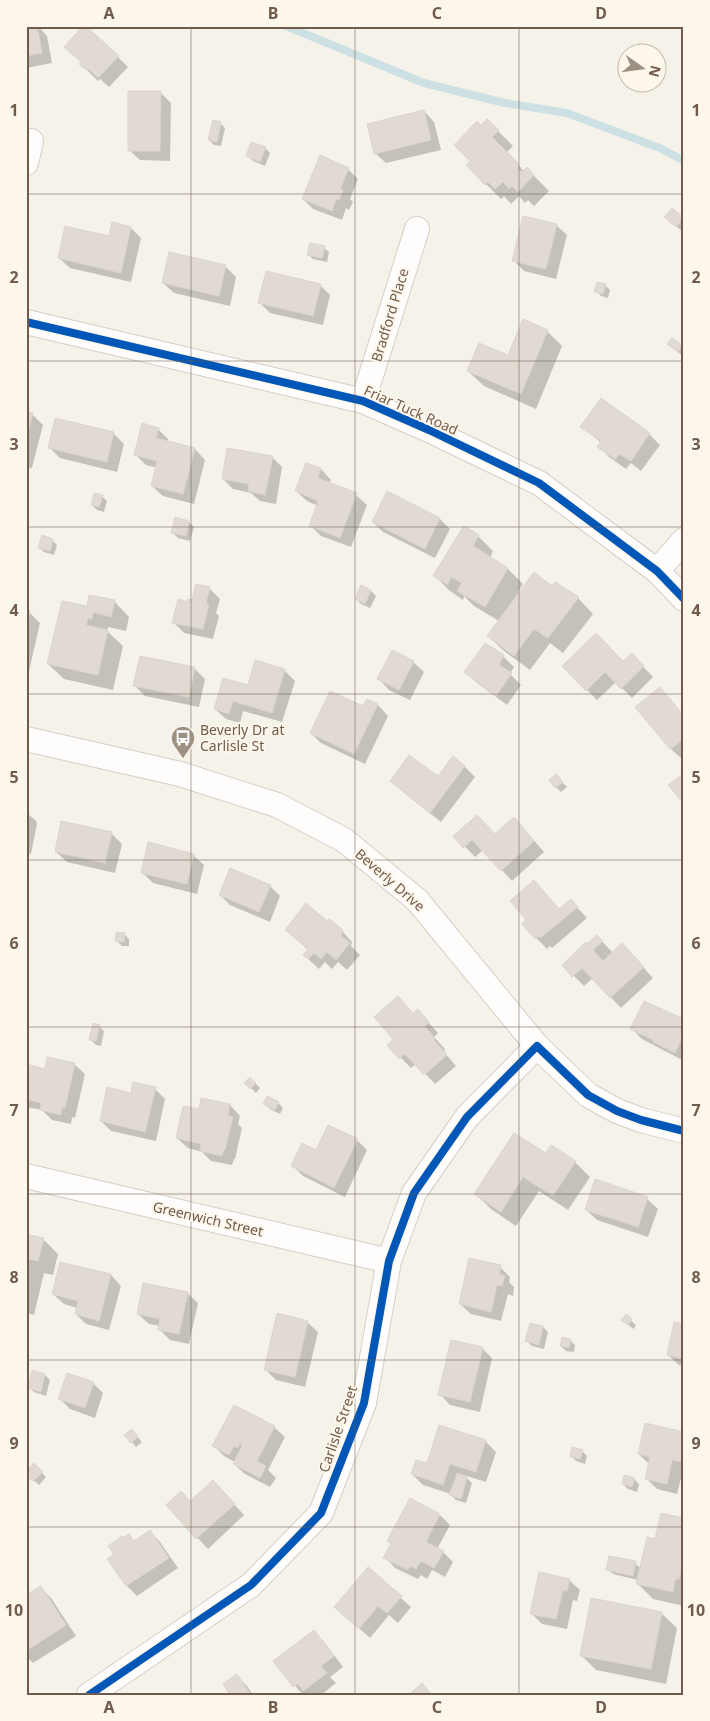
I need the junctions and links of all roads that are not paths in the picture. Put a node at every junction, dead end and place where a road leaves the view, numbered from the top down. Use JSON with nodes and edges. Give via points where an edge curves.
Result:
{"nodes":[{"id":1,"x":417,"y":229,"type":"dead end"},
{"id":2,"x":26,"y":322,"type":"edge"},
{"id":3,"x":364,"y":401,"type":"junction"},
{"id":4,"x":684,"y":540,"type":"edge"},
{"id":5,"x":657,"y":571,"type":"junction"},
{"id":6,"x":684,"y":599,"type":"edge"},
{"id":7,"x":26,"y":739,"type":"edge"},
{"id":8,"x":537,"y":1046,"type":"junction"},
{"id":9,"x":684,"y":1132,"type":"edge"},
{"id":10,"x":26,"y":1176,"type":"edge"},
{"id":11,"x":389,"y":1261,"type":"junction"},
{"id":12,"x":89,"y":1695,"type":"edge"}],
"edges":[{"from":1,"to":3,"type":"street","name":"Bradford Place"},
{"from":2,"to":3,"type":"street","name":"Friar Tuck Road"},
{"from":3,"to":5,"type":"street","name":"Friar Tuck Road","via":[[539,483]]},
{"from":4,"to":5,"type":"street"},
{"from":5,"to":6,"type":"street","name":"Friar Tuck Road"},
{"from":7,"to":8,"type":"street","name":"Beverly Drive","via":[[180,774],[277,805],[344,840],[417,900]]},
{"from":8,"to":9,"type":"street","name":"Beverly Drive","via":[[588,1095],[641,1120]]},
{"from":8,"to":11,"type":"street","name":"Carlisle Street","via":[[467,1116],[414,1194]]},
{"from":10,"to":11,"type":"street","name":"Greenwich Street"},
{"from":11,"to":12,"type":"street","name":"Carlisle Street","via":[[364,1403],[321,1513],[251,1586]]}]}
